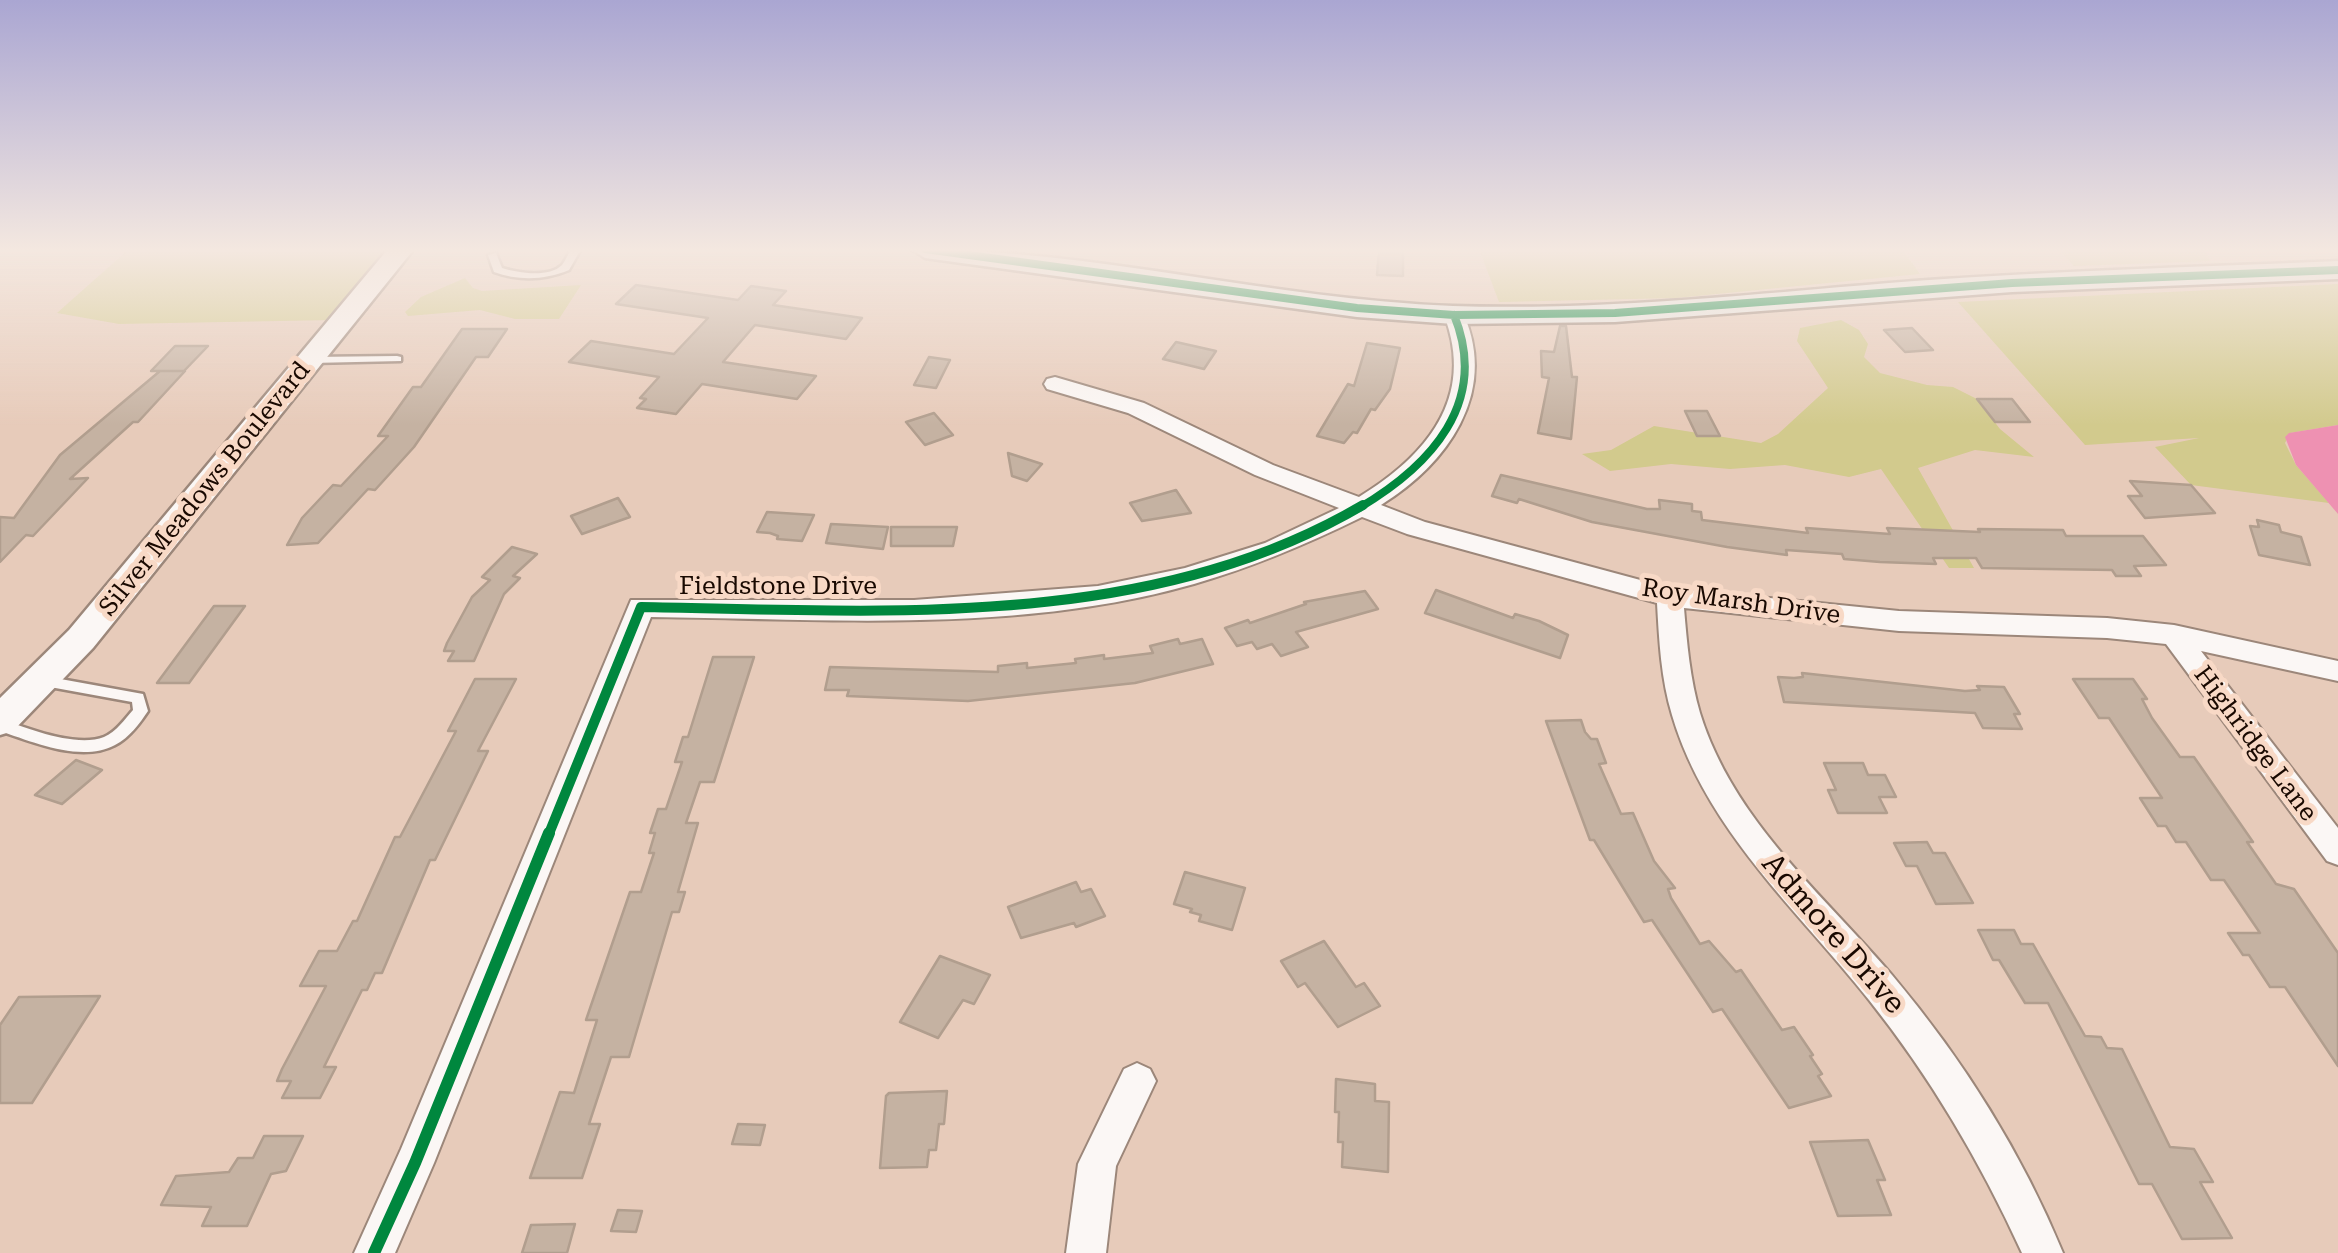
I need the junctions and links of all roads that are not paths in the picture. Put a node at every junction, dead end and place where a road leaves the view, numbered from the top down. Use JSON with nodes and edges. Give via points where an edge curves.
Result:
{"nodes":[{"id":1,"x":354,"y":307,"type":"edge"},
{"id":2,"x":1353,"y":307,"type":"edge"},
{"id":3,"x":1695,"y":307,"type":"edge"},
{"id":4,"x":1454,"y":315,"type":"junction"},
{"id":5,"x":397,"y":359,"type":"dead end"},
{"id":6,"x":311,"y":360,"type":"junction"},
{"id":7,"x":1056,"y":384,"type":"dead end"},
{"id":8,"x":1360,"y":507,"type":"junction"},
{"id":9,"x":1670,"y":597,"type":"junction"},
{"id":10,"x":2174,"y":636,"type":"junction"},
{"id":11,"x":2338,"y":671,"type":"edge"},
{"id":12,"x":43,"y":681,"type":"junction"},
{"id":13,"x":0,"y":723,"type":"edge"},
{"id":14,"x":2338,"y":852,"type":"edge"},
{"id":15,"x":1137,"y":1081,"type":"dead end"},
{"id":16,"x":374,"y":1253,"type":"edge"},
{"id":17,"x":1086,"y":1253,"type":"edge"},
{"id":18,"x":2044,"y":1253,"type":"edge"}],
"edges":[{"from":1,"to":6,"type":"street","name":"Silver Meadows Boulevard"},
{"from":2,"to":4,"type":"main road"},
{"from":3,"to":4,"type":"main road"},
{"from":4,"to":8,"type":"street","name":"Fieldstone Drive","via":[[1466,358],[1451,423],[1425,459]]},
{"from":5,"to":6,"type":"lane"},
{"from":6,"to":12,"type":"street","name":"Silver Meadows Boulevard"},
{"from":7,"to":8,"type":"street","name":"Roy Marsh Drive","via":[[1136,408]]},
{"from":8,"to":9,"type":"street","name":"Roy Marsh Drive","via":[[1483,548]]},
{"from":8,"to":16,"type":"street","name":"Fieldstone Drive","via":[[1328,526],[1216,567],[1086,598],[934,607],[640,607]]},
{"from":9,"to":10,"type":"street","name":"Roy Marsh Drive","via":[[1898,622],[2056,624]]},
{"from":9,"to":18,"type":"street","name":"Admore Drive","via":[[1688,719],[1721,789],[1770,866],[1908,1021],[2008,1175]]},
{"from":10,"to":11,"type":"street","name":"Roy Marsh Drive"},
{"from":10,"to":14,"type":"street","name":"Highridge Lane"},
{"from":12,"to":13,"type":"street","name":"Silver Meadows Boulevard"},
{"from":12,"to":13,"type":"lane","via":[[138,698],[142,711],[100,746]]},
{"from":15,"to":17,"type":"street","via":[[1097,1164]]}]}
